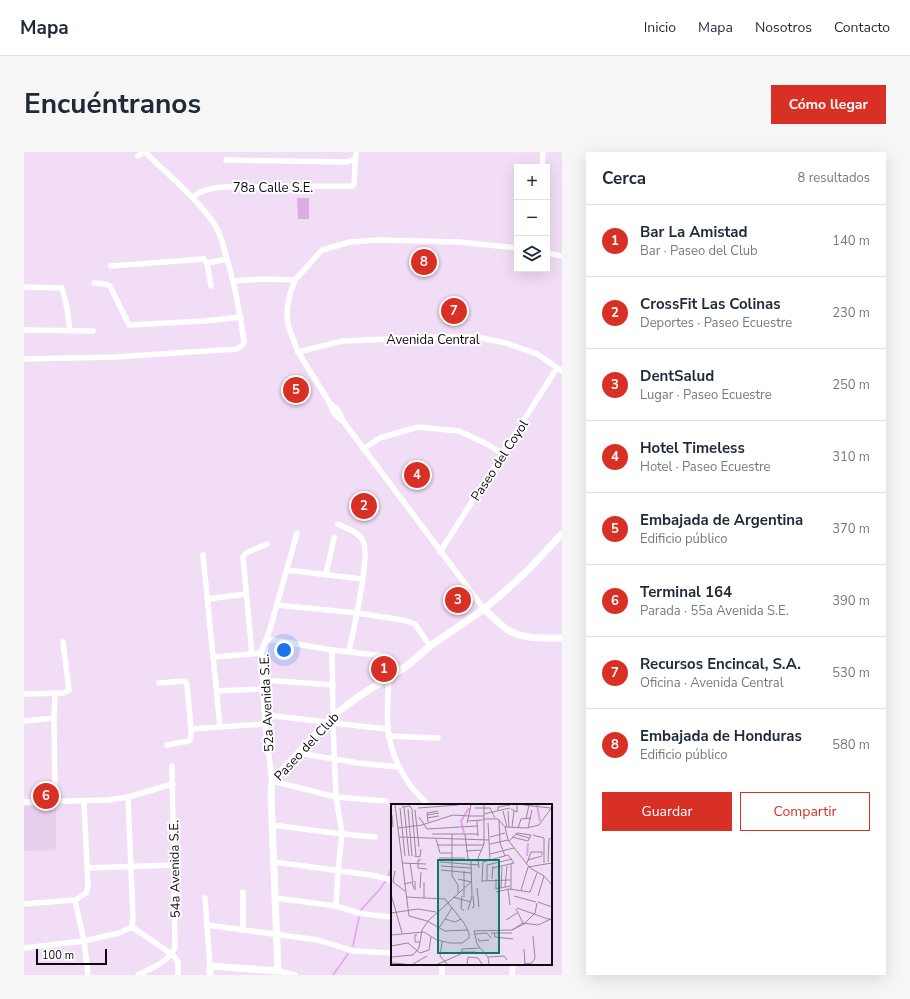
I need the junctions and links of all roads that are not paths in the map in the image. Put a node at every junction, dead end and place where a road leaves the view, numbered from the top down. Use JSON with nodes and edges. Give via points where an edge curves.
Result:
{"nodes":[{"id":1,"x":144,"y":152,"type":"edge"},
{"id":2,"x":356,"y":152,"type":"edge"},
{"id":3,"x":544,"y":152,"type":"edge"},
{"id":4,"x":138,"y":156,"type":"dead end"},
{"id":5,"x":226,"y":160,"type":"dead end"},
{"id":6,"x":355,"y":160,"type":"junction"},
{"id":7,"x":542,"y":164,"type":"edge"},
{"id":8,"x":193,"y":197,"type":"junction"},
{"id":9,"x":514,"y":248,"type":"edge"},
{"id":10,"x":550,"y":254,"type":"edge"},
{"id":11,"x":562,"y":256,"type":"edge"},
{"id":12,"x":227,"y":259,"type":"junction"},
{"id":13,"x":207,"y":263,"type":"junction"},
{"id":14,"x":111,"y":266,"type":"dead end"},
{"id":15,"x":295,"y":280,"type":"junction"},
{"id":16,"x":234,"y":281,"type":"junction"},
{"id":17,"x":94,"y":283,"type":"dead end"},
{"id":18,"x":210,"y":286,"type":"dead end"},
{"id":19,"x":24,"y":287,"type":"edge"},
{"id":20,"x":241,"y":317,"type":"junction"},
{"id":21,"x":24,"y":330,"type":"edge"},
{"id":22,"x":93,"y":330,"type":"dead end"},
{"id":23,"x":70,"y":331,"type":"junction"},
{"id":24,"x":298,"y":352,"type":"junction"},
{"id":25,"x":24,"y":359,"type":"edge"},
{"id":26,"x":560,"y":370,"type":"edge"},
{"id":27,"x":364,"y":449,"type":"junction"},
{"id":28,"x":503,"y":454,"type":"junction"},
{"id":29,"x":338,"y":524,"type":"dead end"},
{"id":30,"x":297,"y":533,"type":"dead end"},
{"id":31,"x":562,"y":534,"type":"edge"},
{"id":32,"x":334,"y":538,"type":"dead end"},
{"id":33,"x":267,"y":544,"type":"dead end"},
{"id":34,"x":440,"y":552,"type":"junction"},
{"id":35,"x":203,"y":555,"type":"dead end"},
{"id":36,"x":287,"y":570,"type":"junction"},
{"id":37,"x":326,"y":574,"type":"junction"},
{"id":38,"x":362,"y":579,"type":"junction"},
{"id":39,"x":246,"y":594,"type":"junction"},
{"id":40,"x":207,"y":599,"type":"junction"},
{"id":41,"x":277,"y":605,"type":"junction"},
{"id":42,"x":484,"y":609,"type":"junction"},
{"id":43,"x":357,"y":613,"type":"junction"},
{"id":44,"x":562,"y":638,"type":"edge"},
{"id":45,"x":267,"y":639,"type":"junction"},
{"id":46,"x":63,"y":642,"type":"dead end"},
{"id":47,"x":430,"y":646,"type":"junction"},
{"id":48,"x":332,"y":650,"type":"junction"},
{"id":49,"x":349,"y":651,"type":"junction"},
{"id":50,"x":261,"y":653,"type":"junction"},
{"id":51,"x":252,"y":654,"type":"junction"},
{"id":52,"x":213,"y":657,"type":"junction"},
{"id":53,"x":397,"y":673,"type":"junction"},
{"id":54,"x":389,"y":678,"type":"junction"},
{"id":55,"x":264,"y":680,"type":"junction"},
{"id":56,"x":159,"y":682,"type":"dead end"},
{"id":57,"x":333,"y":685,"type":"junction"},
{"id":58,"x":264,"y":689,"type":"junction"},
{"id":59,"x":217,"y":692,"type":"junction"},
{"id":60,"x":55,"y":693,"type":"junction"},
{"id":61,"x":24,"y":694,"type":"edge"},
{"id":62,"x":265,"y":715,"type":"junction"},
{"id":63,"x":333,"y":716,"type":"junction"},
{"id":64,"x":54,"y":718,"type":"junction"},
{"id":65,"x":24,"y":721,"type":"edge"},
{"id":66,"x":329,"y":723,"type":"junction"},
{"id":67,"x":265,"y":724,"type":"junction"},
{"id":68,"x":220,"y":727,"type":"junction"},
{"id":69,"x":191,"y":729,"type":"junction"},
{"id":70,"x":387,"y":729,"type":"junction"},
{"id":71,"x":388,"y":736,"type":"junction"},
{"id":72,"x":438,"y":738,"type":"dead end"},
{"id":73,"x":167,"y":745,"type":"dead end"},
{"id":74,"x":298,"y":753,"type":"junction"},
{"id":75,"x":334,"y":759,"type":"junction"},
{"id":76,"x":172,"y":766,"type":"dead end"},
{"id":77,"x":399,"y":767,"type":"junction"},
{"id":78,"x":272,"y":781,"type":"junction"},
{"id":79,"x":173,"y":784,"type":"junction"},
{"id":80,"x":128,"y":797,"type":"junction"},
{"id":81,"x":336,"y":797,"type":"junction"},
{"id":82,"x":55,"y":801,"type":"junction"},
{"id":83,"x":386,"y":801,"type":"dead end"},
{"id":84,"x":24,"y":802,"type":"edge"},
{"id":85,"x":84,"y":802,"type":"junction"},
{"id":86,"x":427,"y":804,"type":"edge"},
{"id":87,"x":272,"y":825,"type":"junction"},
{"id":88,"x":342,"y":834,"type":"junction"},
{"id":89,"x":375,"y":837,"type":"dead end"},
{"id":90,"x":274,"y":862,"type":"junction"},
{"id":91,"x":175,"y":865,"type":"junction"},
{"id":92,"x":131,"y":867,"type":"junction"},
{"id":93,"x":87,"y":868,"type":"junction"},
{"id":94,"x":338,"y":871,"type":"junction"},
{"id":95,"x":391,"y":880,"type":"edge"},
{"id":96,"x":242,"y":892,"type":"dead end"},
{"id":97,"x":205,"y":898,"type":"dead end"},
{"id":98,"x":276,"y":898,"type":"junction"},
{"id":99,"x":75,"y":900,"type":"junction"},
{"id":100,"x":24,"y":904,"type":"edge"},
{"id":101,"x":336,"y":906,"type":"junction"},
{"id":102,"x":391,"y":917,"type":"edge"},
{"id":103,"x":207,"y":925,"type":"junction"},
{"id":104,"x":132,"y":927,"type":"junction"},
{"id":105,"x":243,"y":930,"type":"junction"},
{"id":106,"x":276,"y":934,"type":"junction"},
{"id":107,"x":84,"y":941,"type":"junction"},
{"id":108,"x":24,"y":948,"type":"edge"},
{"id":109,"x":391,"y":953,"type":"edge"},
{"id":110,"x":172,"y":955,"type":"junction"},
{"id":111,"x":513,"y":965,"type":"edge"},
{"id":112,"x":210,"y":966,"type":"junction"},
{"id":113,"x":278,"y":971,"type":"junction"},
{"id":114,"x":88,"y":975,"type":"edge"},
{"id":115,"x":138,"y":975,"type":"edge"},
{"id":116,"x":178,"y":975,"type":"edge"},
{"id":117,"x":210,"y":975,"type":"edge"},
{"id":118,"x":295,"y":975,"type":"edge"},
{"id":119,"x":512,"y":975,"type":"edge"}],
"edges":[{"from":1,"to":4,"type":"street"},
{"from":1,"to":8,"type":"street"},
{"from":2,"to":6,"type":"street"},
{"from":3,"to":7,"type":"street"},
{"from":5,"to":6,"type":"street"},
{"from":6,"to":8,"type":"street","name":"78a Calle S.E.","via":[[353,186],[209,188],[196,193]]},
{"from":8,"to":12,"type":"street","via":[[214,223]]},
{"from":9,"to":15,"type":"street","via":[[451,242],[350,242],[322,250]]},
{"from":10,"to":11,"type":"street"},
{"from":12,"to":13,"type":"street"},
{"from":12,"to":16,"type":"street"},
{"from":13,"to":14,"type":"street","via":[[201,259]]},
{"from":13,"to":18,"type":"street"},
{"from":15,"to":16,"type":"street"},
{"from":15,"to":24,"type":"street","via":[[286,313]]},
{"from":16,"to":20,"type":"street"},
{"from":17,"to":20,"type":"street","via":[[110,286],[129,326]]},
{"from":19,"to":23,"type":"street","via":[[62,288]]},
{"from":20,"to":25,"type":"street","via":[[244,342],[242,347],[237,349],[114,357]]},
{"from":21,"to":23,"type":"street"},
{"from":22,"to":23,"type":"street"},
{"from":24,"to":26,"type":"street","name":"Avenida Central","via":[[342,341],[477,337],[506,343],[537,354]]},
{"from":24,"to":27,"type":"street","via":[[331,405],[331,410],[343,421]]},
{"from":26,"to":28,"type":"street","name":"Paseo del Coyol"},
{"from":27,"to":28,"type":"street","via":[[380,438],[418,427],[459,431]]},
{"from":27,"to":34,"type":"street"},
{"from":28,"to":34,"type":"street","name":"Paseo del Coyol"},
{"from":29,"to":38,"type":"street","via":[[358,534],[363,540],[366,547]]},
{"from":30,"to":36,"type":"street","name":"52a Avenida S.E."},
{"from":31,"to":42,"type":"street","name":"Paseo del Club"},
{"from":32,"to":37,"type":"street"},
{"from":33,"to":39,"type":"street","via":[[246,553],[243,557]]},
{"from":34,"to":42,"type":"street"},
{"from":35,"to":40,"type":"street"},
{"from":36,"to":37,"type":"street"},
{"from":36,"to":41,"type":"street","name":"52a Avenida S.E."},
{"from":37,"to":38,"type":"street"},
{"from":38,"to":43,"type":"street"},
{"from":39,"to":40,"type":"street"},
{"from":39,"to":51,"type":"street"},
{"from":40,"to":52,"type":"street"},
{"from":41,"to":43,"type":"street"},
{"from":41,"to":45,"type":"street","name":"52a Avenida S.E."},
{"from":42,"to":44,"type":"street","via":[[516,635]]},
{"from":42,"to":47,"type":"street","name":"Paseo del Club"},
{"from":43,"to":47,"type":"street","via":[[415,624]]},
{"from":43,"to":49,"type":"street"},
{"from":45,"to":48,"type":"street"},
{"from":45,"to":50,"type":"street","name":"52a Avenida S.E."},
{"from":46,"to":60,"type":"street","via":[[70,688],[64,693]]},
{"from":47,"to":53,"type":"street","name":"Paseo del Club"},
{"from":48,"to":49,"type":"street"},
{"from":48,"to":57,"type":"street"},
{"from":49,"to":53,"type":"street","via":[[385,656],[392,660]]},
{"from":50,"to":51,"type":"street"},
{"from":50,"to":55,"type":"street","name":"52a Avenida S.E."},
{"from":51,"to":52,"type":"street"},
{"from":52,"to":59,"type":"street"},
{"from":53,"to":54,"type":"street","name":"Paseo del Club"},
{"from":54,"to":63,"type":"street","name":"Paseo del Club","via":[[355,698]]},
{"from":54,"to":70,"type":"street"},
{"from":55,"to":57,"type":"street"},
{"from":55,"to":58,"type":"street","name":"52a Avenida S.E."},
{"from":56,"to":69,"type":"street","via":[[185,681]]},
{"from":57,"to":63,"type":"street"},
{"from":58,"to":59,"type":"street"},
{"from":58,"to":62,"type":"street","name":"52a Avenida S.E."},
{"from":59,"to":68,"type":"street"},
{"from":60,"to":61,"type":"street"},
{"from":60,"to":64,"type":"street"},
{"from":62,"to":66,"type":"street"},
{"from":62,"to":67,"type":"street","name":"52a Avenida S.E."},
{"from":63,"to":66,"type":"street","name":"Paseo del Club"},
{"from":64,"to":65,"type":"street"},
{"from":64,"to":82,"type":"street"},
{"from":66,"to":70,"type":"street"},
{"from":66,"to":74,"type":"street","name":"Paseo del Club"},
{"from":66,"to":75,"type":"street"},
{"from":67,"to":68,"type":"street"},
{"from":67,"to":78,"type":"street","name":"52a Avenida S.E."},
{"from":68,"to":69,"type":"street"},
{"from":69,"to":73,"type":"street","via":[[189,741]]},
{"from":70,"to":71,"type":"street"},
{"from":71,"to":72,"type":"street"},
{"from":71,"to":77,"type":"street"},
{"from":74,"to":75,"type":"street"},
{"from":74,"to":78,"type":"street","name":"Paseo del Club"},
{"from":75,"to":77,"type":"street"},
{"from":75,"to":81,"type":"street"},
{"from":76,"to":79,"type":"street","name":"54a Avenida S.E."},
{"from":77,"to":86,"type":"street"},
{"from":78,"to":81,"type":"street"},
{"from":78,"to":87,"type":"street","name":"Paseo del Club"},
{"from":79,"to":80,"type":"street"},
{"from":79,"to":91,"type":"street","name":"54a Avenida S.E."},
{"from":80,"to":85,"type":"street"},
{"from":80,"to":92,"type":"street"},
{"from":81,"to":83,"type":"street"},
{"from":81,"to":88,"type":"street"},
{"from":82,"to":84,"type":"street"},
{"from":82,"to":85,"type":"street"},
{"from":85,"to":93,"type":"street"},
{"from":87,"to":88,"type":"street"},
{"from":87,"to":90,"type":"street","name":"Paseo del Club"},
{"from":88,"to":89,"type":"street"},
{"from":88,"to":94,"type":"street"},
{"from":90,"to":94,"type":"street"},
{"from":90,"to":98,"type":"street","name":"Paseo del Club"},
{"from":91,"to":92,"type":"street"},
{"from":91,"to":110,"type":"street","name":"54a Avenida S.E.","via":[[176,933]]},
{"from":92,"to":93,"type":"street"},
{"from":92,"to":104,"type":"street"},
{"from":93,"to":99,"type":"street","via":[[86,893]]},
{"from":94,"to":95,"type":"street"},
{"from":94,"to":101,"type":"street"},
{"from":96,"to":105,"type":"street"},
{"from":97,"to":103,"type":"street"},
{"from":98,"to":101,"type":"street"},
{"from":98,"to":106,"type":"street","name":"Paseo del Club"},
{"from":99,"to":100,"type":"street"},
{"from":99,"to":107,"type":"street"},
{"from":101,"to":102,"type":"street","via":[[359,913]]},
{"from":103,"to":105,"type":"street"},
{"from":103,"to":112,"type":"street"},
{"from":104,"to":107,"type":"street","via":[[120,933]]},
{"from":104,"to":110,"type":"street"},
{"from":105,"to":106,"type":"street"},
{"from":106,"to":109,"type":"street","via":[[318,940],[353,951]]},
{"from":106,"to":113,"type":"street","name":"Paseo del Club"},
{"from":107,"to":108,"type":"street"},
{"from":107,"to":114,"type":"street"},
{"from":110,"to":115,"type":"street"},
{"from":110,"to":116,"type":"street","via":[[178,962]]},
{"from":111,"to":119,"type":"street"},
{"from":112,"to":113,"type":"street"},
{"from":112,"to":117,"type":"street"},
{"from":113,"to":118,"type":"street"}]}
